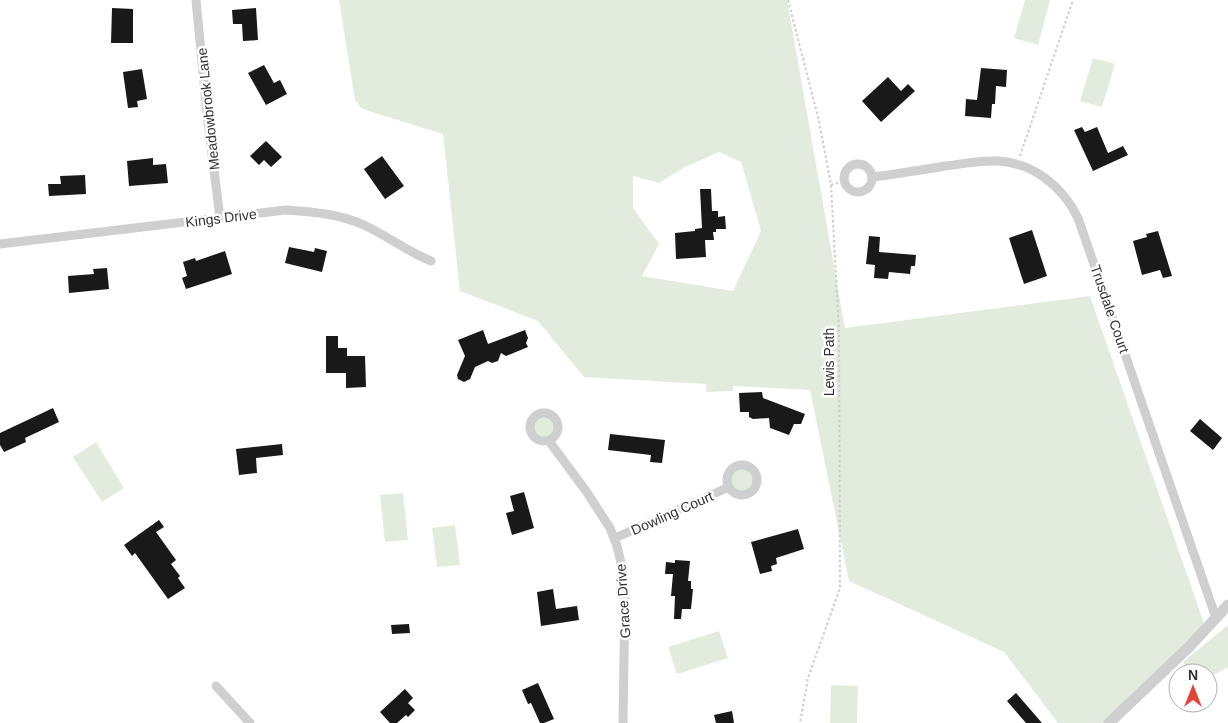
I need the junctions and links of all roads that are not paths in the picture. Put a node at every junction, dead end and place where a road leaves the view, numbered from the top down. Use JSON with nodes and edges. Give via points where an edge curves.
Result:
{"nodes":[{"id":1,"x":196,"y":0,"type":"edge"},
{"id":2,"x":873,"y":177,"type":"junction"},
{"id":3,"x":220,"y":218,"type":"junction"},
{"id":4,"x":0,"y":244,"type":"edge"},
{"id":5,"x":431,"y":261,"type":"dead end"},
{"id":6,"x":549,"y":441,"type":"dead end"},
{"id":7,"x":729,"y":487,"type":"dead end"},
{"id":8,"x":615,"y":538,"type":"junction"},
{"id":9,"x":1228,"y":604,"type":"edge"},
{"id":10,"x":1216,"y":618,"type":"junction"},
{"id":11,"x":216,"y":686,"type":"dead end"},
{"id":12,"x":250,"y":723,"type":"edge"},
{"id":13,"x":624,"y":723,"type":"edge"},
{"id":14,"x":1109,"y":723,"type":"edge"}],
"edges":[{"from":1,"to":3,"type":"street","name":"Meadowbrook Lane"},
{"from":2,"to":2,"type":"street","via":[[870,186],[863,191],[849,189],[844,181],[848,168],[856,163],[869,168]]},
{"from":2,"to":10,"type":"street","name":"Trusdale Court","via":[[969,162],[997,161],[1033,169],[1046,177],[1072,204]]},
{"from":3,"to":4,"type":"street","name":"Kings Drive"},
{"from":3,"to":5,"type":"street","name":"Kings Drive","via":[[286,210],[320,212],[364,225]]},
{"from":6,"to":8,"type":"street","name":"Grace Drive"},
{"from":7,"to":8,"type":"street","name":"Dowling Court"},
{"from":8,"to":13,"type":"street","name":"Grace Drive","via":[[625,595]]},
{"from":9,"to":10,"type":"street"},
{"from":10,"to":14,"type":"street"},
{"from":11,"to":12,"type":"street"}]}
